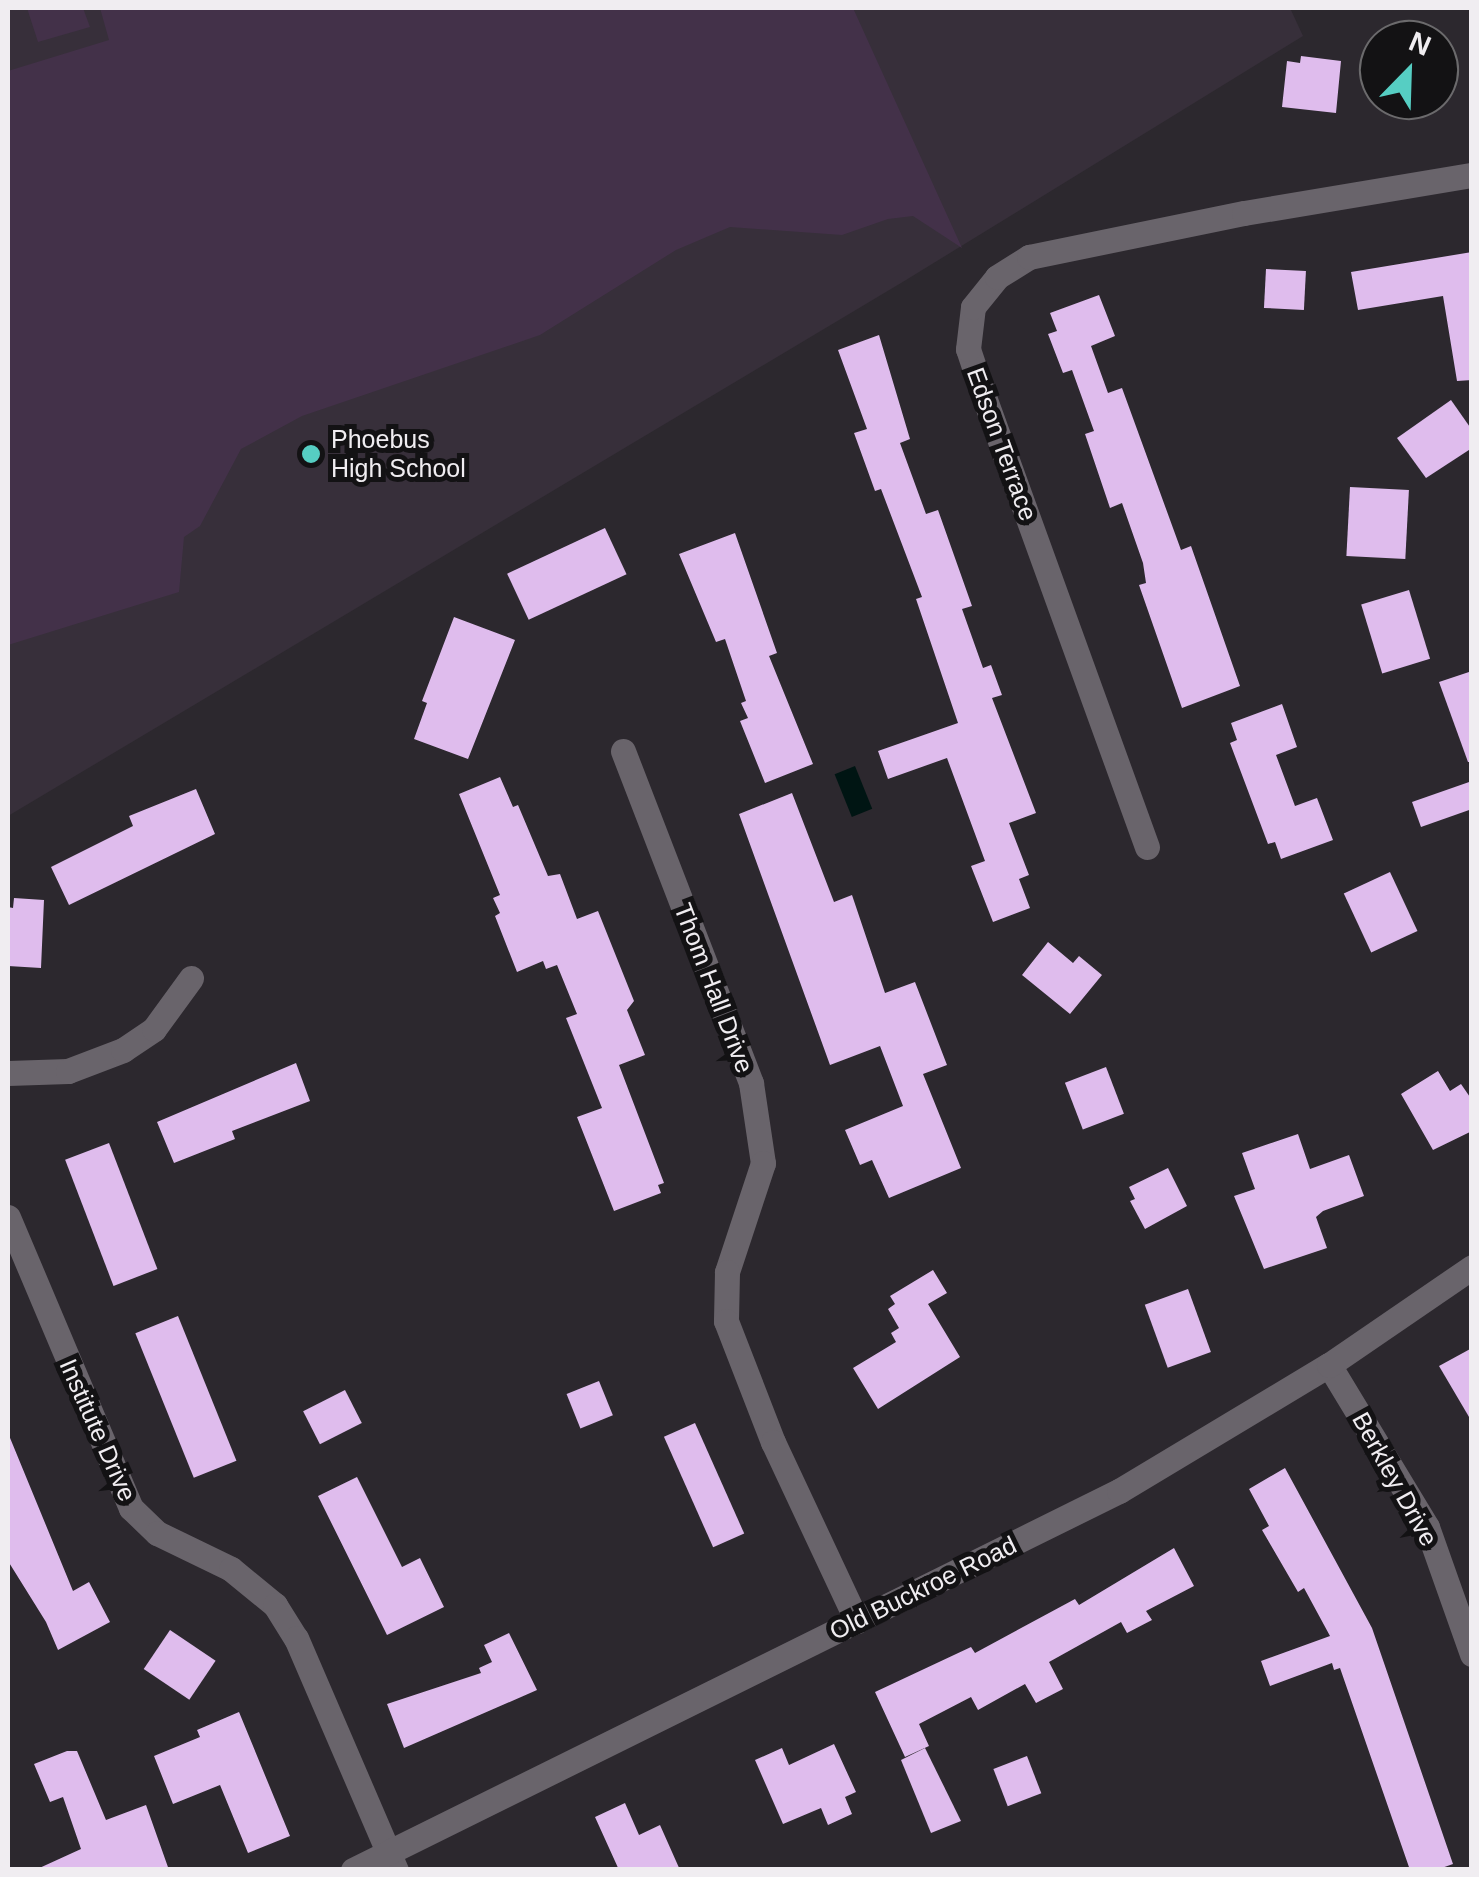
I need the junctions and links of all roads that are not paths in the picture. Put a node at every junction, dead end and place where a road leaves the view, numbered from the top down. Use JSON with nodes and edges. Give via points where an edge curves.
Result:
{"nodes":[{"id":1,"x":1472,"y":175,"type":"edge"},
{"id":2,"x":623,"y":752,"type":"dead end"},
{"id":3,"x":1148,"y":847,"type":"dead end"},
{"id":4,"x":191,"y":978,"type":"dead end"},
{"id":5,"x":8,"y":1073,"type":"edge"},
{"id":6,"x":8,"y":1218,"type":"edge"},
{"id":7,"x":1472,"y":1267,"type":"edge"},
{"id":8,"x":1329,"y":1365,"type":"junction"},
{"id":9,"x":857,"y":1620,"type":"junction"},
{"id":10,"x":1472,"y":1654,"type":"edge"},
{"id":11,"x":393,"y":1860,"type":"edge"},
{"id":12,"x":354,"y":1870,"type":"edge"}],
"edges":[{"from":1,"to":3,"type":"street","name":"Edson Terrace","via":[[1029,256],[997,277],[974,307],[968,349]]},
{"from":2,"to":9,"type":"street","name":"Thom Hall Drive","via":[[752,1084],[763,1163],[727,1272],[726,1321],[773,1442]]},
{"from":4,"to":5,"type":"street","via":[[154,1029],[123,1050],[68,1071]]},
{"from":6,"to":11,"type":"street","name":"Institute Drive","via":[[132,1508],[157,1533],[231,1570],[275,1605],[296,1638]]},
{"from":7,"to":8,"type":"street","name":"Old Buckroe Road"},
{"from":8,"to":9,"type":"street","name":"Old Buckroe Road","via":[[1119,1491]]},
{"from":8,"to":10,"type":"street","name":"Berkley Drive","via":[[1426,1527]]},
{"from":9,"to":11,"type":"street","name":"Old Buckroe Road"},
{"from":11,"to":12,"type":"street","name":"Old Buckroe Road"}]}
